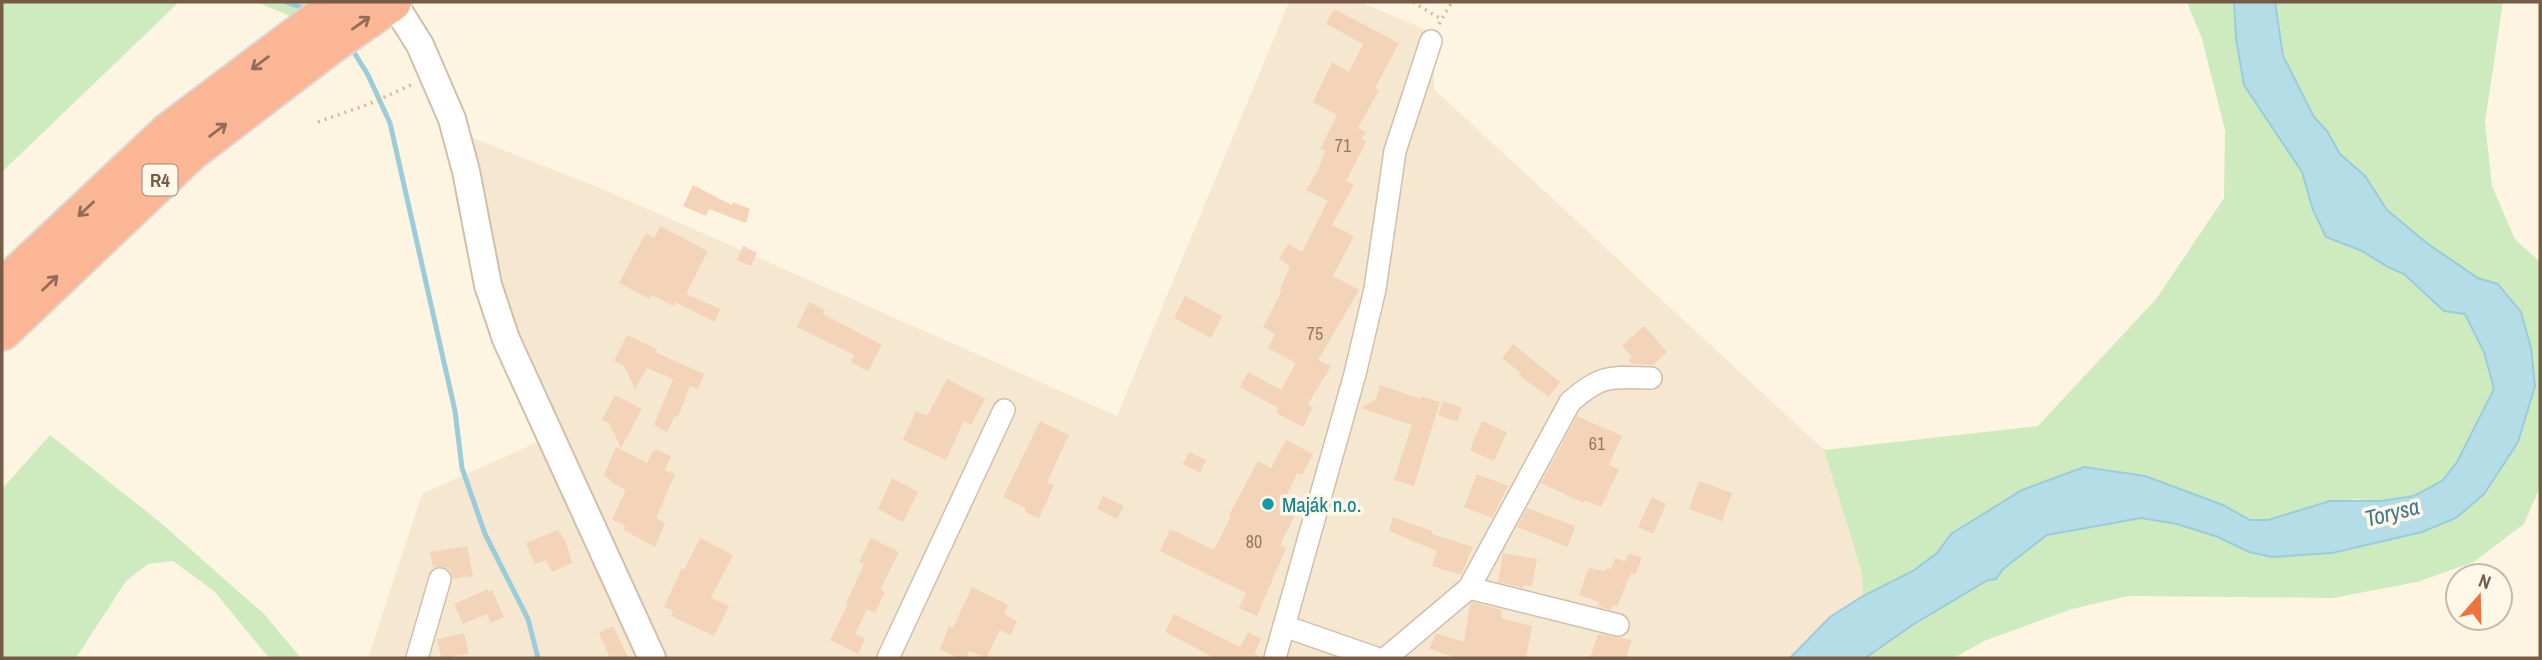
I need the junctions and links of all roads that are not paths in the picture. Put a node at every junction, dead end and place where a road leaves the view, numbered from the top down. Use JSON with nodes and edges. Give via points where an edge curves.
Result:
{"nodes":[{"id":1,"x":393,"y":2,"type":"edge"},
{"id":2,"x":329,"y":23,"type":"edge"},
{"id":3,"x":1431,"y":41,"type":"road end"},
{"id":4,"x":2,"y":289,"type":"edge"},
{"id":5,"x":2,"y":331,"type":"edge"},
{"id":6,"x":1650,"y":378,"type":"dead end"},
{"id":7,"x":1004,"y":410,"type":"dead end"},
{"id":8,"x":440,"y":579,"type":"dead end"},
{"id":9,"x":1469,"y":588,"type":"junction"},
{"id":10,"x":1618,"y":625,"type":"dead end"},
{"id":11,"x":1284,"y":626,"type":"junction"},
{"id":12,"x":417,"y":658,"type":"edge"},
{"id":13,"x":652,"y":658,"type":"edge"},
{"id":14,"x":888,"y":658,"type":"edge"},
{"id":15,"x":1275,"y":658,"type":"edge"},
{"id":16,"x":1376,"y":658,"type":"edge"},
{"id":17,"x":1386,"y":658,"type":"edge"}],
"edges":[{"from":2,"to":1,"type":"highway","number":"R4","one_way":true},
{"from":1,"to":13,"type":"street","via":[[420,45],[452,119],[488,285],[506,339]]},
{"from":2,"to":4,"type":"highway","number":"R4","one_way":true,"via":[[169,132]]},
{"from":5,"to":2,"type":"highway","number":"R4","one_way":true},
{"from":3,"to":11,"type":"street","via":[[1395,151],[1375,289]]},
{"from":6,"to":9,"type":"street","via":[[1609,377],[1590,384],[1570,402]]},
{"from":7,"to":14,"type":"street"},
{"from":8,"to":12,"type":"street"},
{"from":9,"to":10,"type":"street"},
{"from":9,"to":17,"type":"street"},
{"from":11,"to":15,"type":"street"},
{"from":11,"to":16,"type":"street"}]}
